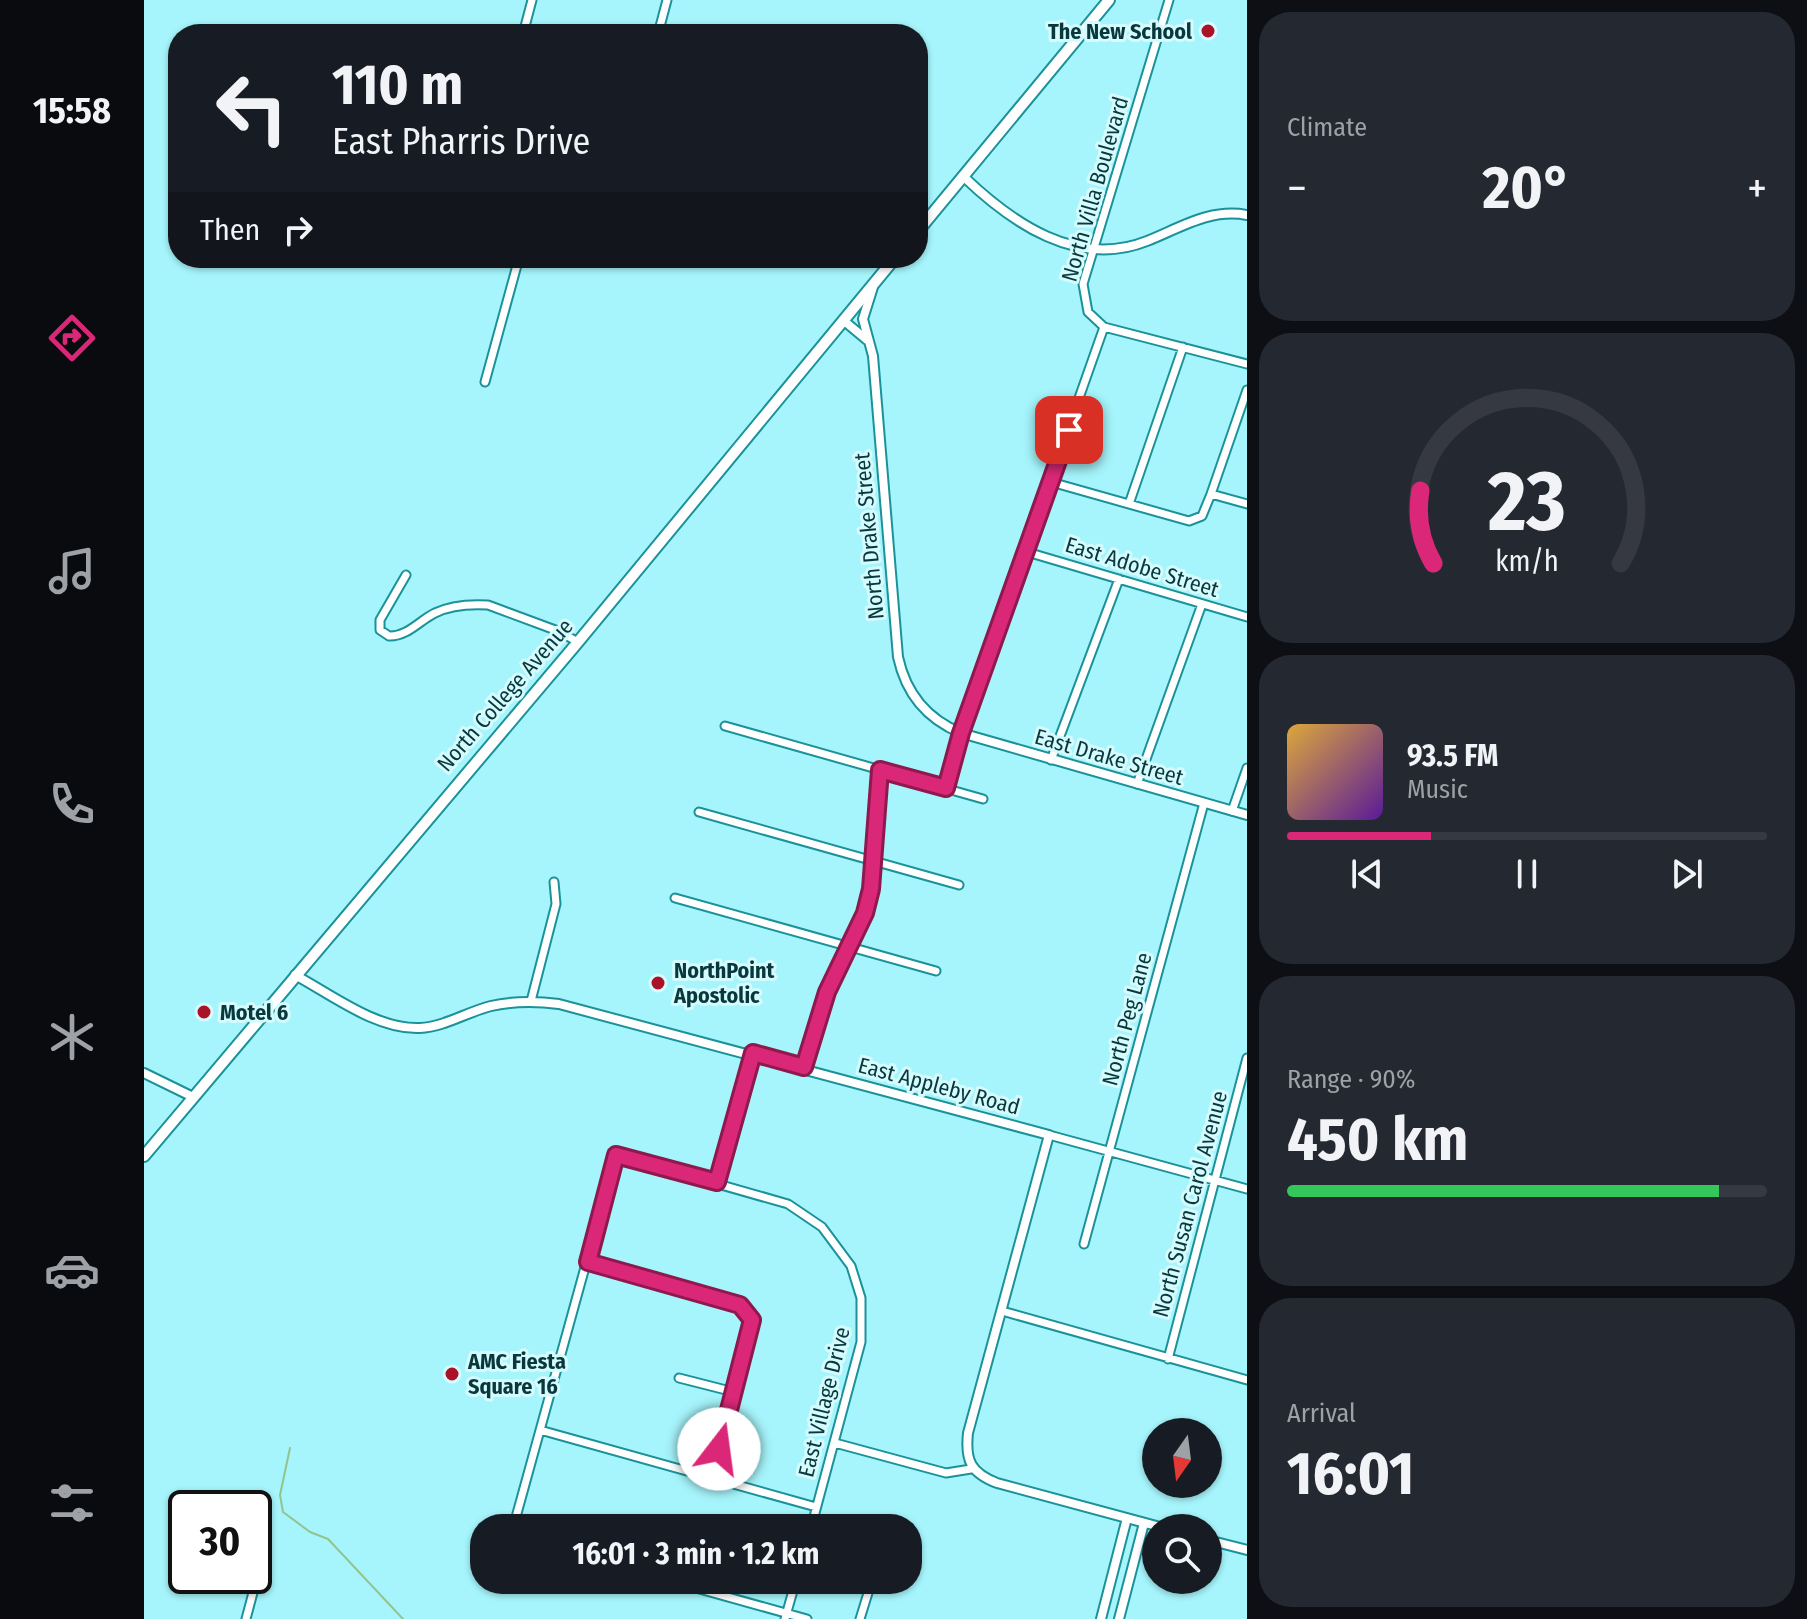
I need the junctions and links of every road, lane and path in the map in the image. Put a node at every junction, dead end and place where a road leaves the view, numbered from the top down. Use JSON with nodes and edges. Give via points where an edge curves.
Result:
{"nodes":[{"id":1,"x":532,"y":0,"type":"edge"},
{"id":2,"x":667,"y":0,"type":"edge"},
{"id":3,"x":1109,"y":0,"type":"edge"},
{"id":4,"x":1169,"y":0,"type":"edge"},
{"id":5,"x":526,"y":24,"type":"edge"},
{"id":6,"x":661,"y":24,"type":"edge"},
{"id":7,"x":964,"y":177,"type":"junction"},
{"id":8,"x":1247,"y":215,"type":"edge"},
{"id":9,"x":928,"y":219,"type":"edge"},
{"id":10,"x":1094,"y":247,"type":"junction"},
{"id":11,"x":516,"y":268,"type":"edge"},
{"id":12,"x":887,"y":268,"type":"edge"},
{"id":13,"x":874,"y":283,"type":"junction"},
{"id":14,"x":843,"y":320,"type":"junction"},
{"id":15,"x":1104,"y":327,"type":"junction"},
{"id":16,"x":868,"y":342,"type":"junction"},
{"id":17,"x":1183,"y":347,"type":"junction"},
{"id":18,"x":1247,"y":364,"type":"edge"},
{"id":19,"x":485,"y":382,"type":"dead end"},
{"id":20,"x":1247,"y":390,"type":"edge"},
{"id":21,"x":1051,"y":482,"type":"junction"},
{"id":22,"x":1211,"y":494,"type":"junction"},
{"id":23,"x":1129,"y":504,"type":"junction"},
{"id":24,"x":1247,"y":504,"type":"edge"},
{"id":25,"x":1027,"y":552,"type":"junction"},
{"id":26,"x":406,"y":575,"type":"dead end"},
{"id":27,"x":1119,"y":579,"type":"junction"},
{"id":28,"x":1202,"y":604,"type":"junction"},
{"id":29,"x":1247,"y":617,"type":"edge"},
{"id":30,"x":578,"y":642,"type":"junction"},
{"id":31,"x":725,"y":726,"type":"dead end"},
{"id":32,"x":961,"y":733,"type":"junction"},
{"id":33,"x":1051,"y":760,"type":"junction"},
{"id":34,"x":1247,"y":768,"type":"edge"},
{"id":35,"x":880,"y":770,"type":"junction"},
{"id":36,"x":1137,"y":784,"type":"junction"},
{"id":37,"x":946,"y":788,"type":"junction"},
{"id":38,"x":983,"y":799,"type":"dead end"},
{"id":39,"x":1204,"y":803,"type":"junction"},
{"id":40,"x":1232,"y":811,"type":"junction"},
{"id":41,"x":699,"y":812,"type":"dead end"},
{"id":42,"x":1247,"y":815,"type":"edge"},
{"id":43,"x":873,"y":861,"type":"junction"},
{"id":44,"x":554,"y":882,"type":"dead end"},
{"id":45,"x":959,"y":885,"type":"dead end"},
{"id":46,"x":675,"y":898,"type":"dead end"},
{"id":47,"x":849,"y":947,"type":"junction"},
{"id":48,"x":936,"y":971,"type":"dead end"},
{"id":49,"x":295,"y":975,"type":"junction"},
{"id":50,"x":531,"y":1001,"type":"junction"},
{"id":51,"x":753,"y":1053,"type":"junction"},
{"id":52,"x":1247,"y":1058,"type":"edge"},
{"id":53,"x":804,"y":1067,"type":"junction"},
{"id":54,"x":144,"y":1073,"type":"edge"},
{"id":55,"x":193,"y":1097,"type":"junction"},
{"id":56,"x":1049,"y":1135,"type":"junction"},
{"id":57,"x":1109,"y":1151,"type":"junction"},
{"id":58,"x":144,"y":1156,"type":"edge"},
{"id":59,"x":1215,"y":1180,"type":"junction"},
{"id":60,"x":717,"y":1182,"type":"junction"},
{"id":61,"x":1247,"y":1189,"type":"edge"},
{"id":62,"x":1084,"y":1244,"type":"dead end"},
{"id":63,"x":588,"y":1262,"type":"junction"},
{"id":64,"x":1002,"y":1311,"type":"junction"},
{"id":65,"x":1168,"y":1359,"type":"junction"},
{"id":66,"x":679,"y":1378,"type":"dead end"},
{"id":67,"x":1247,"y":1380,"type":"edge"},
{"id":68,"x":734,"y":1392,"type":"junction"},
{"id":69,"x":540,"y":1430,"type":"junction"},
{"id":70,"x":835,"y":1443,"type":"junction"},
{"id":71,"x":971,"y":1469,"type":"junction"},
{"id":72,"x":711,"y":1478,"type":"junction"},
{"id":73,"x":816,"y":1507,"type":"junction"},
{"id":74,"x":517,"y":1514,"type":"edge"},
{"id":75,"x":814,"y":1514,"type":"edge"},
{"id":76,"x":1127,"y":1518,"type":"junction"},
{"id":77,"x":1142,"y":1522,"type":"edge"},
{"id":78,"x":1142,"y":1531,"type":"edge"},
{"id":79,"x":1222,"y":1544,"type":"edge"},
{"id":80,"x":1247,"y":1550,"type":"edge"},
{"id":81,"x":253,"y":1594,"type":"edge"},
{"id":82,"x":713,"y":1594,"type":"edge"},
{"id":83,"x":792,"y":1594,"type":"edge"},
{"id":84,"x":868,"y":1594,"type":"edge"},
{"id":85,"x":786,"y":1616,"type":"edge"},
{"id":86,"x":246,"y":1619,"type":"edge"},
{"id":87,"x":807,"y":1619,"type":"edge"},
{"id":88,"x":860,"y":1619,"type":"edge"},
{"id":89,"x":1101,"y":1619,"type":"edge"},
{"id":90,"x":1119,"y":1619,"type":"edge"}],
"edges":[{"from":1,"to":5,"type":"street"},
{"from":2,"to":6,"type":"street"},
{"from":3,"to":7,"type":"main road"},
{"from":4,"to":10,"type":"street","name":"North Villa Boulevard"},
{"from":7,"to":9,"type":"main road"},
{"from":7,"to":10,"type":"street","via":[[1002,213],[1031,231]]},
{"from":8,"to":10,"type":"street","via":[[1217,213],[1139,244]]},
{"from":10,"to":15,"type":"street","name":"North Villa Boulevard","via":[[1083,297],[1092,318]]},
{"from":11,"to":19,"type":"street"},
{"from":12,"to":13,"type":"main road","name":"North College Avenue"},
{"from":13,"to":14,"type":"main road","name":"North College Avenue"},
{"from":13,"to":16,"type":"street","name":"North Drake Street","via":[[863,319]]},
{"from":14,"to":16,"type":"street"},
{"from":14,"to":30,"type":"main road","name":"North College Avenue"},
{"from":15,"to":17,"type":"street"},
{"from":15,"to":21,"type":"street"},
{"from":16,"to":32,"type":"street","name":"North Drake Street","via":[[900,668],[919,705]]},
{"from":17,"to":18,"type":"street"},
{"from":17,"to":23,"type":"street"},
{"from":20,"to":22,"type":"street"},
{"from":21,"to":23,"type":"street"},
{"from":21,"to":25,"type":"street"},
{"from":22,"to":23,"type":"street","via":[[1202,516],[1189,521]]},
{"from":22,"to":24,"type":"street"},
{"from":25,"to":27,"type":"street","name":"East Adobe Street"},
{"from":25,"to":32,"type":"street"},
{"from":26,"to":30,"type":"street","via":[[380,620],[380,630],[389,636],[435,613],[475,604]]},
{"from":27,"to":28,"type":"street","name":"East Adobe Street"},
{"from":27,"to":33,"type":"street"},
{"from":28,"to":29,"type":"street","name":"East Adobe Street"},
{"from":28,"to":36,"type":"street"},
{"from":30,"to":49,"type":"main road","name":"North College Avenue"},
{"from":31,"to":35,"type":"street"},
{"from":32,"to":33,"type":"street","name":"East Drake Street"},
{"from":32,"to":37,"type":"street"},
{"from":33,"to":36,"type":"street","name":"East Drake Street"},
{"from":34,"to":40,"type":"street"},
{"from":35,"to":37,"type":"street"},
{"from":35,"to":43,"type":"street"},
{"from":36,"to":39,"type":"street","name":"East Drake Street"},
{"from":37,"to":38,"type":"street"},
{"from":39,"to":40,"type":"street","name":"East Drake Street"},
{"from":39,"to":57,"type":"street","name":"North Peg Lane"},
{"from":40,"to":42,"type":"street","name":"East Drake Street"},
{"from":41,"to":43,"type":"street"},
{"from":43,"to":45,"type":"street"},
{"from":43,"to":47,"type":"street","via":[[865,913]]},
{"from":44,"to":50,"type":"street","via":[[556,904]]},
{"from":46,"to":47,"type":"street"},
{"from":47,"to":48,"type":"street"},
{"from":47,"to":53,"type":"street","via":[[823,1002]]},
{"from":49,"to":50,"type":"street","name":"East Appleby Road","via":[[377,1019],[409,1028],[428,1028],[492,1006]]},
{"from":49,"to":55,"type":"main road","name":"North College Avenue"},
{"from":50,"to":51,"type":"street","name":"East Appleby Road","via":[[585,1009]]},
{"from":51,"to":53,"type":"street","name":"East Appleby Road"},
{"from":51,"to":60,"type":"street"},
{"from":52,"to":59,"type":"street","name":"North Susan Carol Avenue"},
{"from":53,"to":56,"type":"street","name":"East Appleby Road"},
{"from":54,"to":55,"type":"street"},
{"from":55,"to":58,"type":"main road","name":"North College Avenue"},
{"from":56,"to":57,"type":"street"},
{"from":56,"to":64,"type":"street"},
{"from":57,"to":59,"type":"street"},
{"from":57,"to":62,"type":"street","name":"North Peg Lane"},
{"from":59,"to":61,"type":"street"},
{"from":59,"to":65,"type":"street","name":"North Susan Carol Avenue"},
{"from":60,"to":63,"type":"street","name":"East Village Drive","via":[[616,1155]]},
{"from":60,"to":70,"type":"street","name":"East Village Drive","via":[[801,1211],[833,1237],[851,1266],[863,1329]]},
{"from":63,"to":68,"type":"street","via":[[740,1305],[749,1312],[751,1327]]},
{"from":63,"to":69,"type":"street"},
{"from":64,"to":65,"type":"street"},
{"from":64,"to":71,"type":"street","via":[[968,1433]]},
{"from":65,"to":67,"type":"street"},
{"from":66,"to":68,"type":"street"},
{"from":68,"to":72,"type":"street"},
{"from":69,"to":72,"type":"street"},
{"from":69,"to":74,"type":"street"},
{"from":70,"to":71,"type":"street","via":[[946,1473]]},
{"from":70,"to":73,"type":"street","name":"East Village Drive"},
{"from":71,"to":76,"type":"street","via":[[997,1483]]},
{"from":72,"to":73,"type":"street"},
{"from":73,"to":75,"type":"street","name":"East Village Drive"},
{"from":76,"to":77,"type":"street"},
{"from":76,"to":89,"type":"street"},
{"from":78,"to":90,"type":"street"},
{"from":79,"to":80,"type":"street"},
{"from":81,"to":86,"type":"street"},
{"from":82,"to":85,"type":"street"},
{"from":83,"to":85,"type":"street"},
{"from":84,"to":88,"type":"street"},
{"from":85,"to":87,"type":"street"}]}
